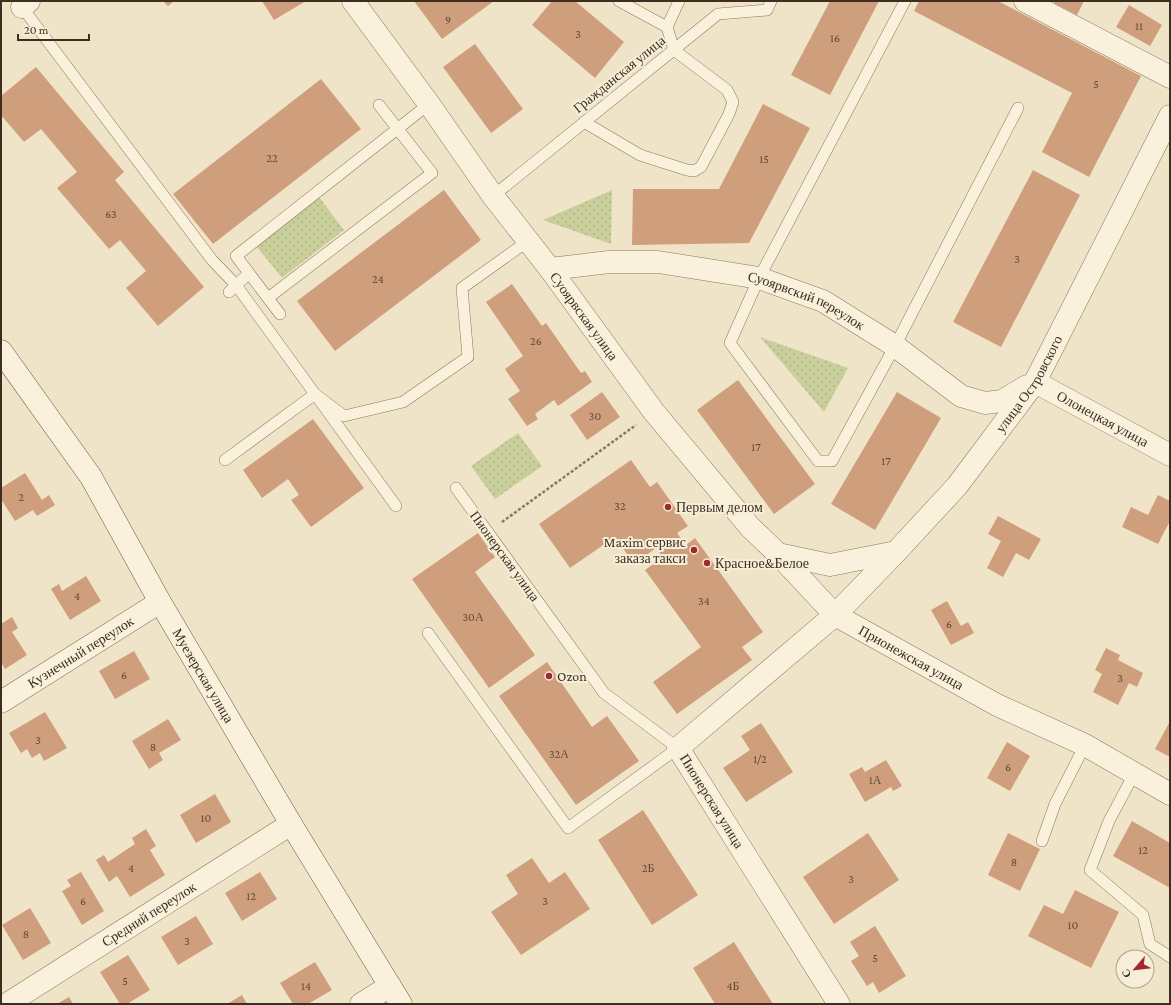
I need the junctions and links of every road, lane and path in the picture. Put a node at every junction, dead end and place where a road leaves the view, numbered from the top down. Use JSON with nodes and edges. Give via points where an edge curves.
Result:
{"nodes":[{"id":1,"x":353,"y":1,"type":"edge"},
{"id":2,"x":619,"y":1,"type":"edge"},
{"id":3,"x":679,"y":1,"type":"edge"},
{"id":4,"x":771,"y":1,"type":"edge"},
{"id":5,"x":905,"y":1,"type":"edge"},
{"id":6,"x":1025,"y":1,"type":"edge"},
{"id":7,"x":25,"y":4,"type":"edge"},
{"id":8,"x":667,"y":27,"type":"junction"},
{"id":9,"x":674,"y":50,"type":"junction"},
{"id":10,"x":1170,"y":77,"type":"edge"},
{"id":11,"x":429,"y":104,"type":"junction"},
{"id":12,"x":379,"y":105,"type":"dead end"},
{"id":13,"x":1018,"y":108,"type":"dead end"},
{"id":14,"x":1170,"y":116,"type":"edge"},
{"id":15,"x":584,"y":122,"type":"junction"},
{"id":16,"x":397,"y":129,"type":"junction"},
{"id":17,"x":493,"y":196,"type":"junction"},
{"id":18,"x":528,"y":241,"type":"junction"},
{"id":19,"x":550,"y":270,"type":"junction"},
{"id":20,"x":249,"y":273,"type":"junction"},
{"id":21,"x":759,"y":278,"type":"junction"},
{"id":22,"x":232,"y":288,"type":"junction"},
{"id":23,"x":268,"y":298,"type":"junction"},
{"id":24,"x":280,"y":314,"type":"dead end"},
{"id":25,"x":895,"y":346,"type":"junction"},
{"id":26,"x":2,"y":355,"type":"edge"},
{"id":27,"x":1035,"y":382,"type":"junction"},
{"id":28,"x":315,"y":394,"type":"junction"},
{"id":29,"x":639,"y":423,"type":"dead end"},
{"id":30,"x":1170,"y":455,"type":"edge"},
{"id":31,"x":225,"y":460,"type":"dead end"},
{"id":32,"x":456,"y":488,"type":"dead end"},
{"id":33,"x":396,"y":506,"type":"dead end"},
{"id":34,"x":488,"y":532,"type":"junction"},
{"id":35,"x":896,"y":552,"type":"junction"},
{"id":36,"x":778,"y":554,"type":"junction"},
{"id":37,"x":160,"y":602,"type":"junction"},
{"id":38,"x":835,"y":615,"type":"junction"},
{"id":39,"x":428,"y":633,"type":"dead end"},
{"id":40,"x":1,"y":702,"type":"edge"},
{"id":41,"x":1084,"y":745,"type":"junction"},
{"id":42,"x":678,"y":748,"type":"junction"},
{"id":43,"x":1134,"y":774,"type":"junction"},
{"id":44,"x":1170,"y":794,"type":"edge"},
{"id":45,"x":291,"y":824,"type":"junction"},
{"id":46,"x":1042,"y":841,"type":"dead end"},
{"id":47,"x":1170,"y":957,"type":"edge"},
{"id":48,"x":390,"y":986,"type":"junction"},
{"id":49,"x":6,"y":1004,"type":"edge"},
{"id":50,"x":361,"y":1004,"type":"edge"},
{"id":51,"x":401,"y":1004,"type":"edge"},
{"id":52,"x":839,"y":1004,"type":"edge"}],
"edges":[{"from":1,"to":11,"type":"street","name":"Суоярвская улица"},
{"from":2,"to":8,"type":"lane"},
{"from":3,"to":8,"type":"lane"},
{"from":4,"to":9,"type":"lane","name":"Гражданская улица","via":[[767,10],[718,14]]},
{"from":5,"to":21,"type":"lane"},
{"from":6,"to":10,"type":"street"},
{"from":7,"to":22,"type":"lane"},
{"from":8,"to":9,"type":"lane"},
{"from":9,"to":15,"type":"lane","name":"Гражданская улица"},
{"from":9,"to":15,"type":"lane","via":[[727,90],[733,102],[730,114],[701,167],[694,171],[687,170],[640,155]]},
{"from":11,"to":16,"type":"lane"},
{"from":11,"to":17,"type":"street","name":"Суоярвская улица"},
{"from":12,"to":16,"type":"lane"},
{"from":13,"to":25,"type":"lane"},
{"from":14,"to":27,"type":"street","name":"улица Островского"},
{"from":15,"to":17,"type":"lane","name":"Гражданская улица"},
{"from":16,"to":20,"type":"lane","via":[[236,256]]},
{"from":16,"to":23,"type":"lane","via":[[432,173]]},
{"from":17,"to":18,"type":"street","name":"Суоярвская улица"},
{"from":18,"to":19,"type":"street","name":"Суоярвская улица"},
{"from":18,"to":28,"type":"lane","via":[[462,288],[468,357],[403,402],[344,416]]},
{"from":19,"to":21,"type":"street","name":"Суоярвский переулок","via":[[608,262],[658,262]]},
{"from":19,"to":36,"type":"street","name":"Суоярвская улица","via":[[654,412],[750,527]]},
{"from":20,"to":22,"type":"lane"},
{"from":20,"to":23,"type":"lane"},
{"from":21,"to":25,"type":"street","name":"Суоярвский переулок","via":[[823,301]]},
{"from":21,"to":25,"type":"lane","via":[[730,343],[818,461],[832,461]]},
{"from":22,"to":28,"type":"lane"},
{"from":23,"to":24,"type":"lane"},
{"from":25,"to":27,"type":"street","name":"Суоярвский переулок","via":[[962,396],[985,402],[1002,401]]},
{"from":26,"to":37,"type":"street","name":"Муезерская улица","via":[[91,477]]},
{"from":27,"to":30,"type":"street","name":"Олонецкая улица"},
{"from":27,"to":35,"type":"street","name":"улица Островского","via":[[956,486]]},
{"from":28,"to":31,"type":"lane"},
{"from":28,"to":33,"type":"lane"},
{"from":29,"to":34,"type":"path"},
{"from":32,"to":34,"type":"lane","name":"Пионерская улица"},
{"from":34,"to":42,"type":"lane","name":"Пионерская улица","via":[[604,693]]},
{"from":35,"to":36,"type":"street","via":[[830,565]]},
{"from":35,"to":38,"type":"street","name":"улица Островского"},
{"from":36,"to":38,"type":"street","name":"Суоярвская улица"},
{"from":37,"to":40,"type":"street","name":"Кузнечный переулок"},
{"from":37,"to":45,"type":"street","name":"Муезерская улица"},
{"from":38,"to":41,"type":"street","name":"Прионежская улица","via":[[997,706]]},
{"from":38,"to":42,"type":"street"},
{"from":39,"to":42,"type":"lane","via":[[568,828]]},
{"from":41,"to":43,"type":"street","name":"Прионежская улица"},
{"from":41,"to":46,"type":"lane","via":[[1055,804]]},
{"from":42,"to":52,"type":"street","name":"Пионерская улица"},
{"from":43,"to":44,"type":"street","name":"Прионежская улица"},
{"from":43,"to":47,"type":"lane","via":[[1108,821],[1090,870],[1143,915],[1150,944]]},
{"from":45,"to":48,"type":"street","name":"Муезерская улица"},
{"from":45,"to":49,"type":"street","name":"Средний переулок"},
{"from":48,"to":50,"type":"street"},
{"from":48,"to":51,"type":"street","name":"Муезерская улица"}]}
